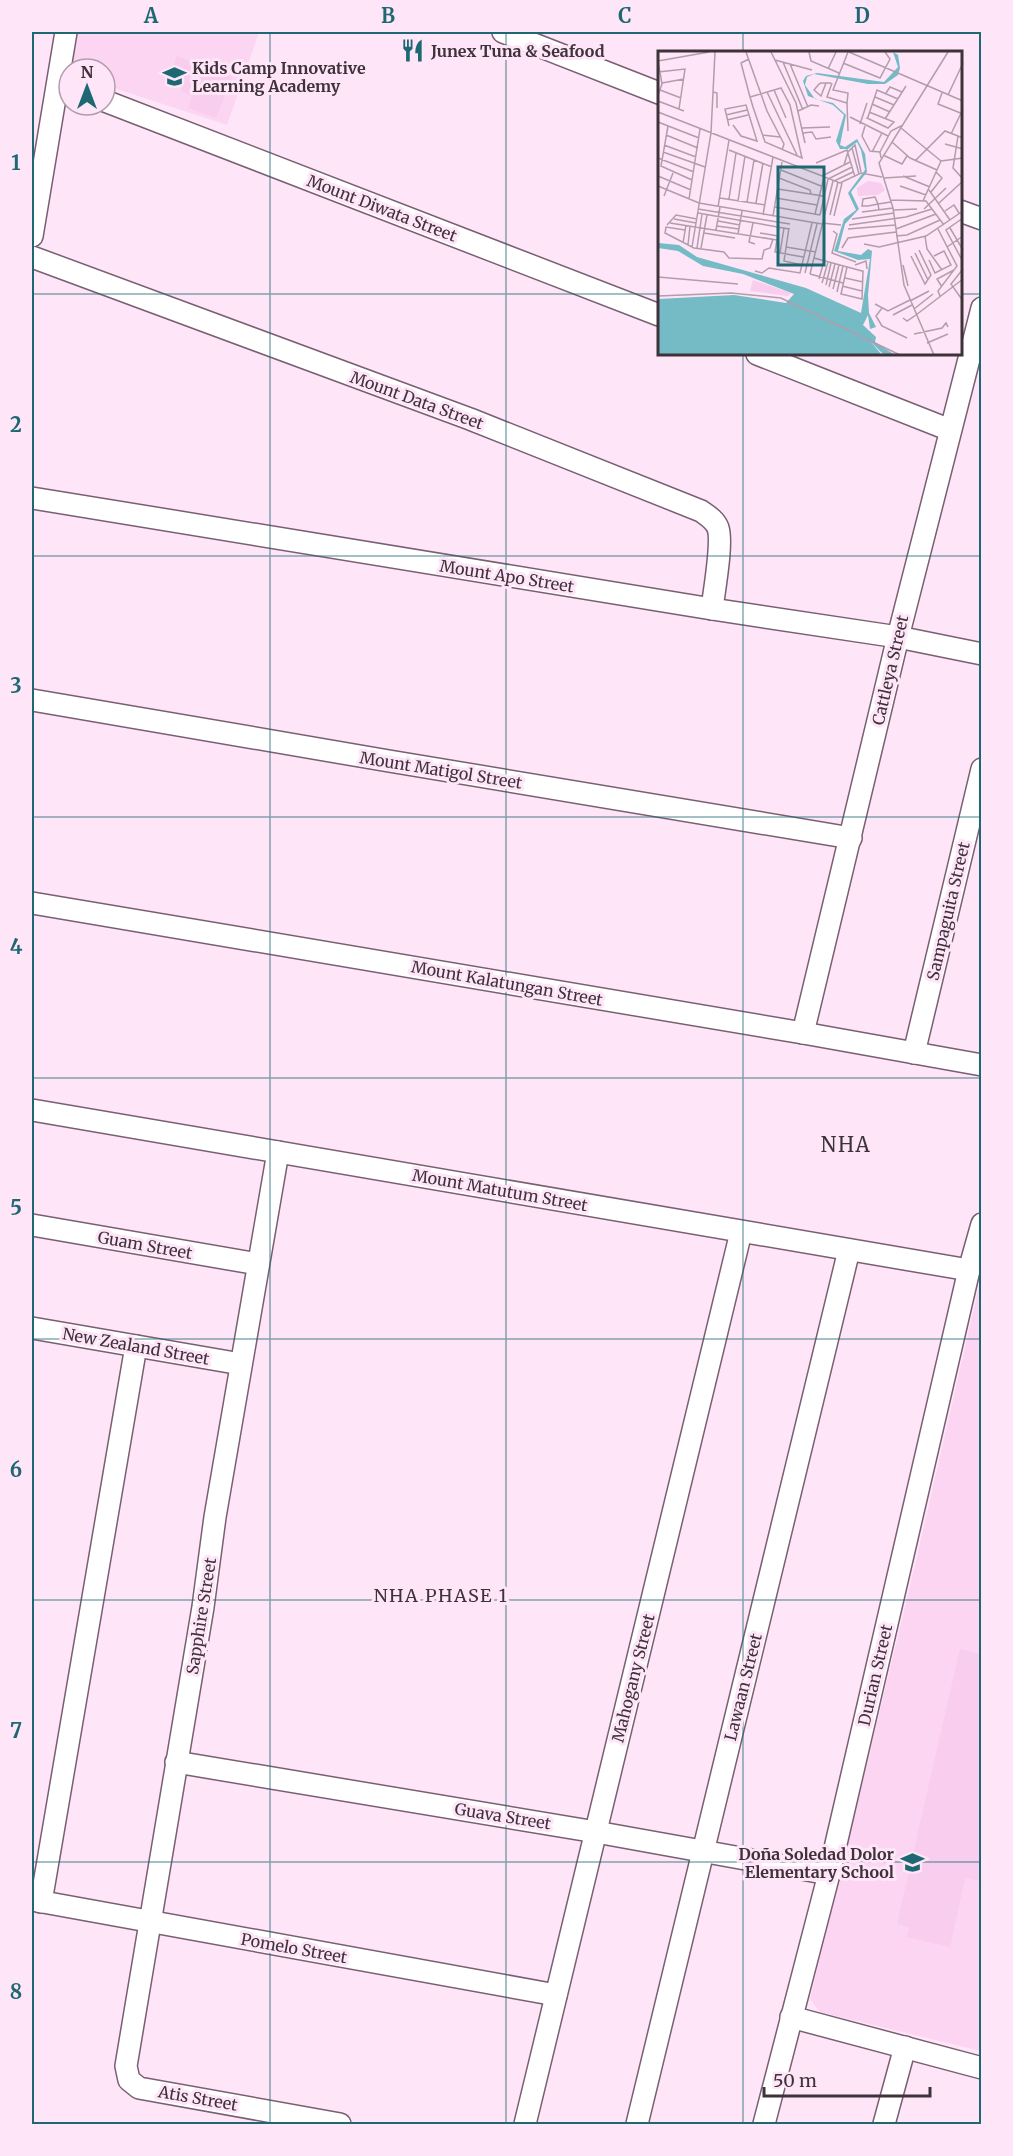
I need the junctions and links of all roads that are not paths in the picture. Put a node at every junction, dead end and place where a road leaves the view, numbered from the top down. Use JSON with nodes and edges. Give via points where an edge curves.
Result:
{"nodes":[{"id":1,"x":66,"y":32,"type":"edge"},
{"id":2,"x":503,"y":32,"type":"edge"},
{"id":3,"x":65,"y":57,"type":"edge"},
{"id":4,"x":658,"y":93,"type":"edge"},
{"id":5,"x":117,"y":106,"type":"edge"},
{"id":6,"x":57,"y":114,"type":"edge"},
{"id":7,"x":32,"y":236,"type":"edge"},
{"id":8,"x":32,"y":257,"type":"edge"},
{"id":9,"x":981,"y":308,"type":"edge"},
{"id":10,"x":658,"y":315,"type":"edge"},
{"id":11,"x":762,"y":356,"type":"edge"},
{"id":12,"x":950,"y":430,"type":"junction"},
{"id":13,"x":32,"y":498,"type":"edge"},
{"id":14,"x":712,"y":609,"type":"junction"},
{"id":15,"x":898,"y":637,"type":"junction"},
{"id":16,"x":981,"y":654,"type":"edge"},
{"id":17,"x":32,"y":700,"type":"edge"},
{"id":18,"x":981,"y":769,"type":"edge"},
{"id":19,"x":851,"y":838,"type":"junction"},
{"id":20,"x":32,"y":903,"type":"edge"},
{"id":21,"x":802,"y":1033,"type":"junction"},
{"id":22,"x":914,"y":1053,"type":"junction"},
{"id":23,"x":981,"y":1065,"type":"edge"},
{"id":24,"x":32,"y":1110,"type":"edge"},
{"id":25,"x":278,"y":1152,"type":"junction"},
{"id":26,"x":981,"y":1224,"type":"edge"},
{"id":27,"x":32,"y":1225,"type":"edge"},
{"id":28,"x":741,"y":1232,"type":"junction"},
{"id":29,"x":849,"y":1250,"type":"junction"},
{"id":30,"x":978,"y":1250,"type":"edge"},
{"id":31,"x":258,"y":1264,"type":"junction"},
{"id":32,"x":969,"y":1270,"type":"junction"},
{"id":33,"x":32,"y":1328,"type":"edge"},
{"id":34,"x":136,"y":1346,"type":"junction"},
{"id":35,"x":241,"y":1364,"type":"junction"},
{"id":36,"x":176,"y":1762,"type":"junction"},
{"id":37,"x":596,"y":1832,"type":"junction"},
{"id":38,"x":703,"y":1851,"type":"junction"},
{"id":39,"x":829,"y":1874,"type":"junction"},
{"id":40,"x":36,"y":1901,"type":"edge"},
{"id":41,"x":149,"y":1921,"type":"junction"},
{"id":42,"x":556,"y":1995,"type":"junction"},
{"id":43,"x":791,"y":2018,"type":"junction"},
{"id":44,"x":904,"y":2047,"type":"junction"},
{"id":45,"x":981,"y":2068,"type":"edge"},
{"id":46,"x":129,"y":2080,"type":"joint"},
{"id":47,"x":340,"y":2124,"type":"edge"},
{"id":48,"x":525,"y":2124,"type":"edge"},
{"id":49,"x":637,"y":2124,"type":"edge"},
{"id":50,"x":764,"y":2124,"type":"edge"},
{"id":51,"x":885,"y":2124,"type":"edge"}],
"edges":[{"from":1,"to":3,"type":"street"},
{"from":2,"to":4,"type":"street"},
{"from":5,"to":10,"type":"street","name":"Mount Diwata Street"},
{"from":6,"to":7,"type":"street"},
{"from":8,"to":14,"type":"street","name":"Mount Data Street","via":[[470,419],[701,511],[718,528]]},
{"from":9,"to":12,"type":"street","name":"Cattleya Street"},
{"from":11,"to":12,"type":"street"},
{"from":12,"to":15,"type":"street","name":"Cattleya Street"},
{"from":13,"to":14,"type":"street","name":"Mount Apo Street"},
{"from":14,"to":15,"type":"street","name":"Mount Apo Street"},
{"from":15,"to":16,"type":"street","name":"Mount Apo Street"},
{"from":15,"to":19,"type":"street","name":"Cattleya Street"},
{"from":17,"to":19,"type":"street","name":"Mount Matigol Street"},
{"from":18,"to":22,"type":"street","name":"Sampaguita Street"},
{"from":19,"to":21,"type":"street","name":"Cattleya Street"},
{"from":20,"to":21,"type":"street","name":"Mount Kalatungan Street"},
{"from":21,"to":22,"type":"street","name":"Mount Kalatungan Street"},
{"from":22,"to":23,"type":"street","name":"Mount Kalatungan Street"},
{"from":24,"to":25,"type":"street","name":"Mount Matutum Street"},
{"from":25,"to":28,"type":"street","name":"Mount Matutum Street"},
{"from":25,"to":31,"type":"street","name":"Sapphire Street"},
{"from":26,"to":30,"type":"street","name":"Durian Street"},
{"from":27,"to":31,"type":"street","name":"Guam Street"},
{"from":28,"to":29,"type":"street","name":"Mount Matutum Street"},
{"from":28,"to":37,"type":"street","name":"Mahogany Street"},
{"from":29,"to":32,"type":"street","name":"Mount Matutum Street"},
{"from":29,"to":38,"type":"street","name":"Lawaan Street"},
{"from":30,"to":32,"type":"street","name":"Durian Street"},
{"from":31,"to":35,"type":"street","name":"Sapphire Street"},
{"from":32,"to":39,"type":"street","name":"Durian Street"},
{"from":33,"to":34,"type":"street","name":"New Zealand Street"},
{"from":34,"to":35,"type":"street","name":"New Zealand Street"},
{"from":34,"to":40,"type":"street"},
{"from":35,"to":36,"type":"street","name":"Sapphire Street"},
{"from":36,"to":37,"type":"street","name":"Guava Street"},
{"from":36,"to":41,"type":"street","name":"Sapphire Street"},
{"from":37,"to":38,"type":"street","name":"Guava Street"},
{"from":37,"to":42,"type":"street","name":"Mahogany Street"},
{"from":38,"to":39,"type":"street","name":"Guava Street"},
{"from":38,"to":49,"type":"street","name":"Lawaan Street"},
{"from":39,"to":43,"type":"street","name":"Durian Street"},
{"from":40,"to":41,"type":"street","name":"Pomelo Street"},
{"from":41,"to":42,"type":"street","name":"Pomelo Street"},
{"from":41,"to":46,"type":"street","name":"Sapphire Street","via":[[126,2066]]},
{"from":42,"to":48,"type":"street","name":"Mahogany Street"},
{"from":43,"to":44,"type":"street"},
{"from":43,"to":50,"type":"street","name":"Durian Street"},
{"from":44,"to":45,"type":"street"},
{"from":44,"to":51,"type":"street"},
{"from":46,"to":47,"type":"street","name":"Atis Street","via":[[139,2088]]}]}
